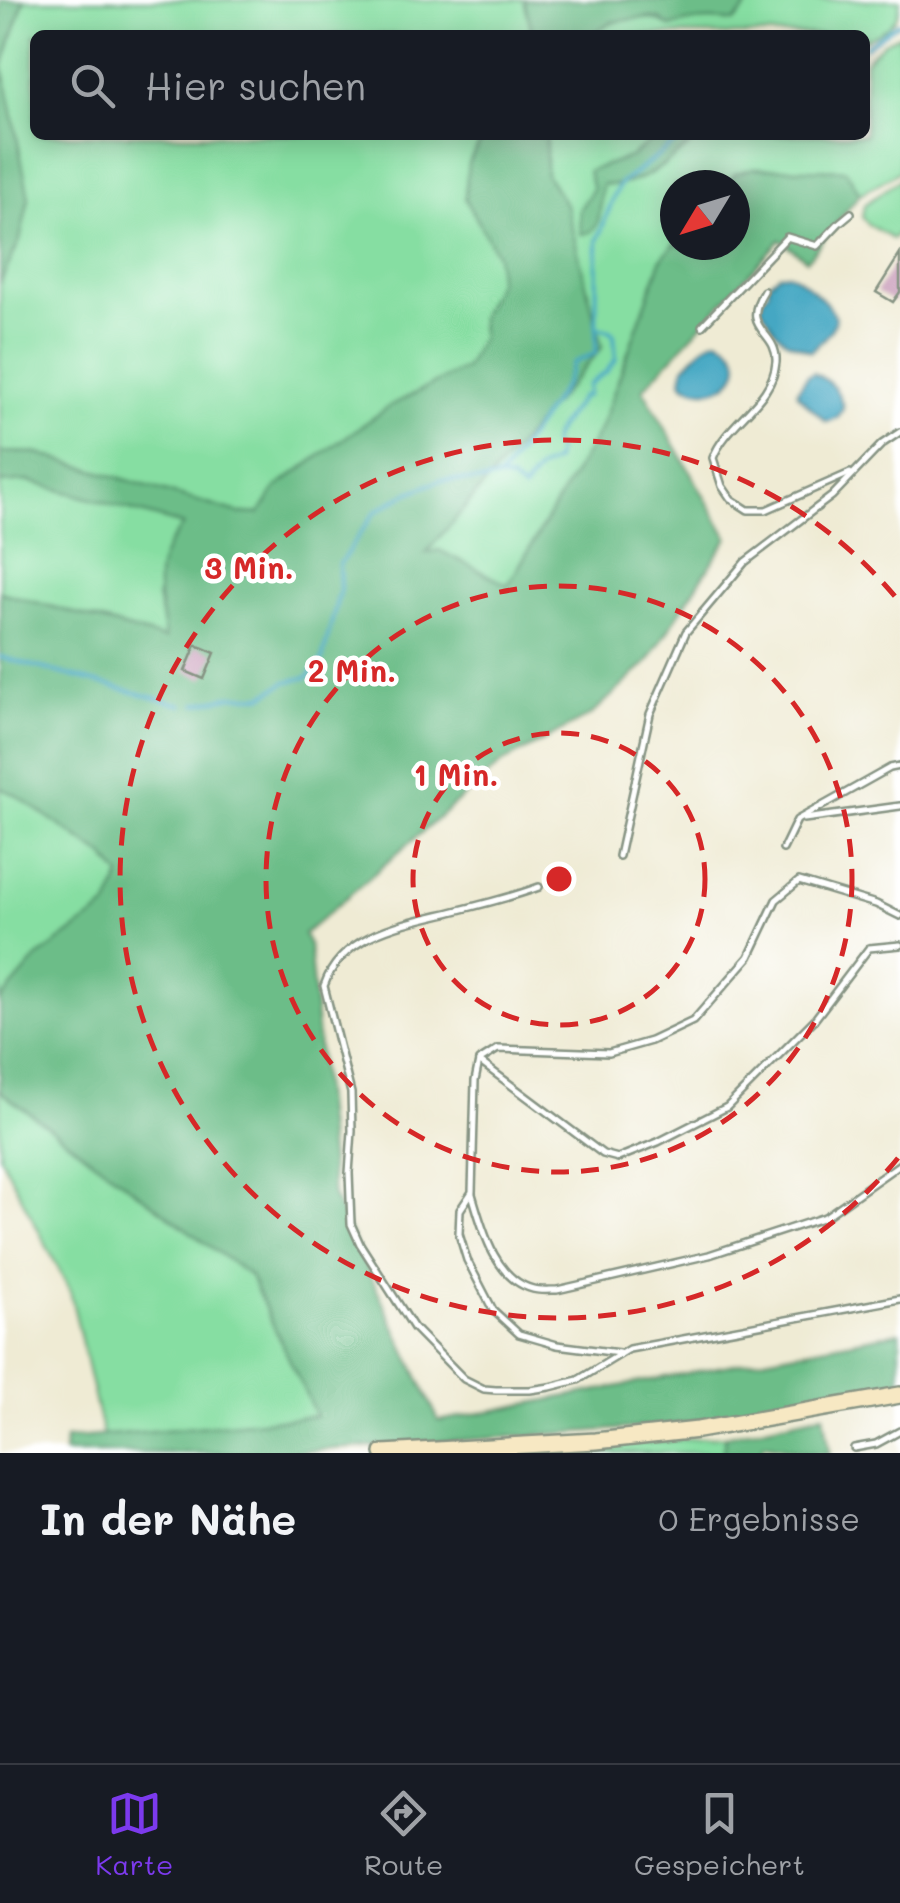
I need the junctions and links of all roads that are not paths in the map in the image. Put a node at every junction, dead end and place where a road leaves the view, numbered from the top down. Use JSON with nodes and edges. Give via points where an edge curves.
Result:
{"nodes":[{"id":1,"x":851,"y":213,"type":"dead end"},
{"id":2,"x":764,"y":291,"type":"dead end"},
{"id":3,"x":702,"y":326,"type":"dead end"},
{"id":4,"x":900,"y":432,"type":"edge"},
{"id":5,"x":853,"y":472,"type":"junction"},
{"id":6,"x":900,"y":766,"type":"edge"},
{"id":7,"x":900,"y":806,"type":"edge"},
{"id":8,"x":797,"y":820,"type":"junction"},
{"id":9,"x":783,"y":849,"type":"dead end"},
{"id":10,"x":619,"y":856,"type":"dead end"},
{"id":11,"x":539,"y":887,"type":"dead end"},
{"id":12,"x":900,"y":916,"type":"edge"},
{"id":13,"x":900,"y":945,"type":"edge"},
{"id":14,"x":479,"y":1061,"type":"junction"},
{"id":15,"x":900,"y":1164,"type":"edge"},
{"id":16,"x":472,"y":1192,"type":"junction"},
{"id":17,"x":900,"y":1299,"type":"edge"},
{"id":18,"x":620,"y":1354,"type":"junction"},
{"id":19,"x":900,"y":1395,"type":"edge"},
{"id":20,"x":900,"y":1432,"type":"edge"},
{"id":21,"x":854,"y":1448,"type":"dead end"},
{"id":22,"x":383,"y":1453,"type":"edge"}],
"edges":[{"from":1,"to":3,"type":"lane","via":[[817,246],[786,236]]},
{"from":2,"to":5,"type":"lane","via":[[755,306],[756,324],[776,360],[766,392],[719,441],[713,458],[722,486],[748,510],[766,510]]},
{"from":4,"to":5,"type":"lane"},
{"from":5,"to":10,"type":"lane","via":[[745,562],[686,632],[650,714]]},
{"from":6,"to":8,"type":"lane"},
{"from":7,"to":8,"type":"lane"},
{"from":8,"to":9,"type":"lane"},
{"from":11,"to":18,"type":"lane","via":[[370,936],[329,972],[324,986],[350,1092],[352,1224],[414,1328],[472,1384],[496,1390],[550,1387],[578,1380]]},
{"from":12,"to":14,"type":"lane","via":[[798,881],[776,900],[749,957],[692,1021],[609,1053],[498,1049]]},
{"from":13,"to":14,"type":"lane","via":[[870,948],[815,1019],[727,1107],[618,1158],[603,1154]]},
{"from":14,"to":16,"type":"lane"},
{"from":15,"to":16,"type":"lane","via":[[825,1217],[710,1255],[557,1290],[536,1290],[512,1276],[486,1239]]},
{"from":16,"to":18,"type":"lane","via":[[460,1210],[459,1234],[492,1310],[519,1334]]},
{"from":17,"to":18,"type":"lane"},
{"from":19,"to":22,"type":"street","via":[[698,1430]]},
{"from":20,"to":21,"type":"lane"}]}
